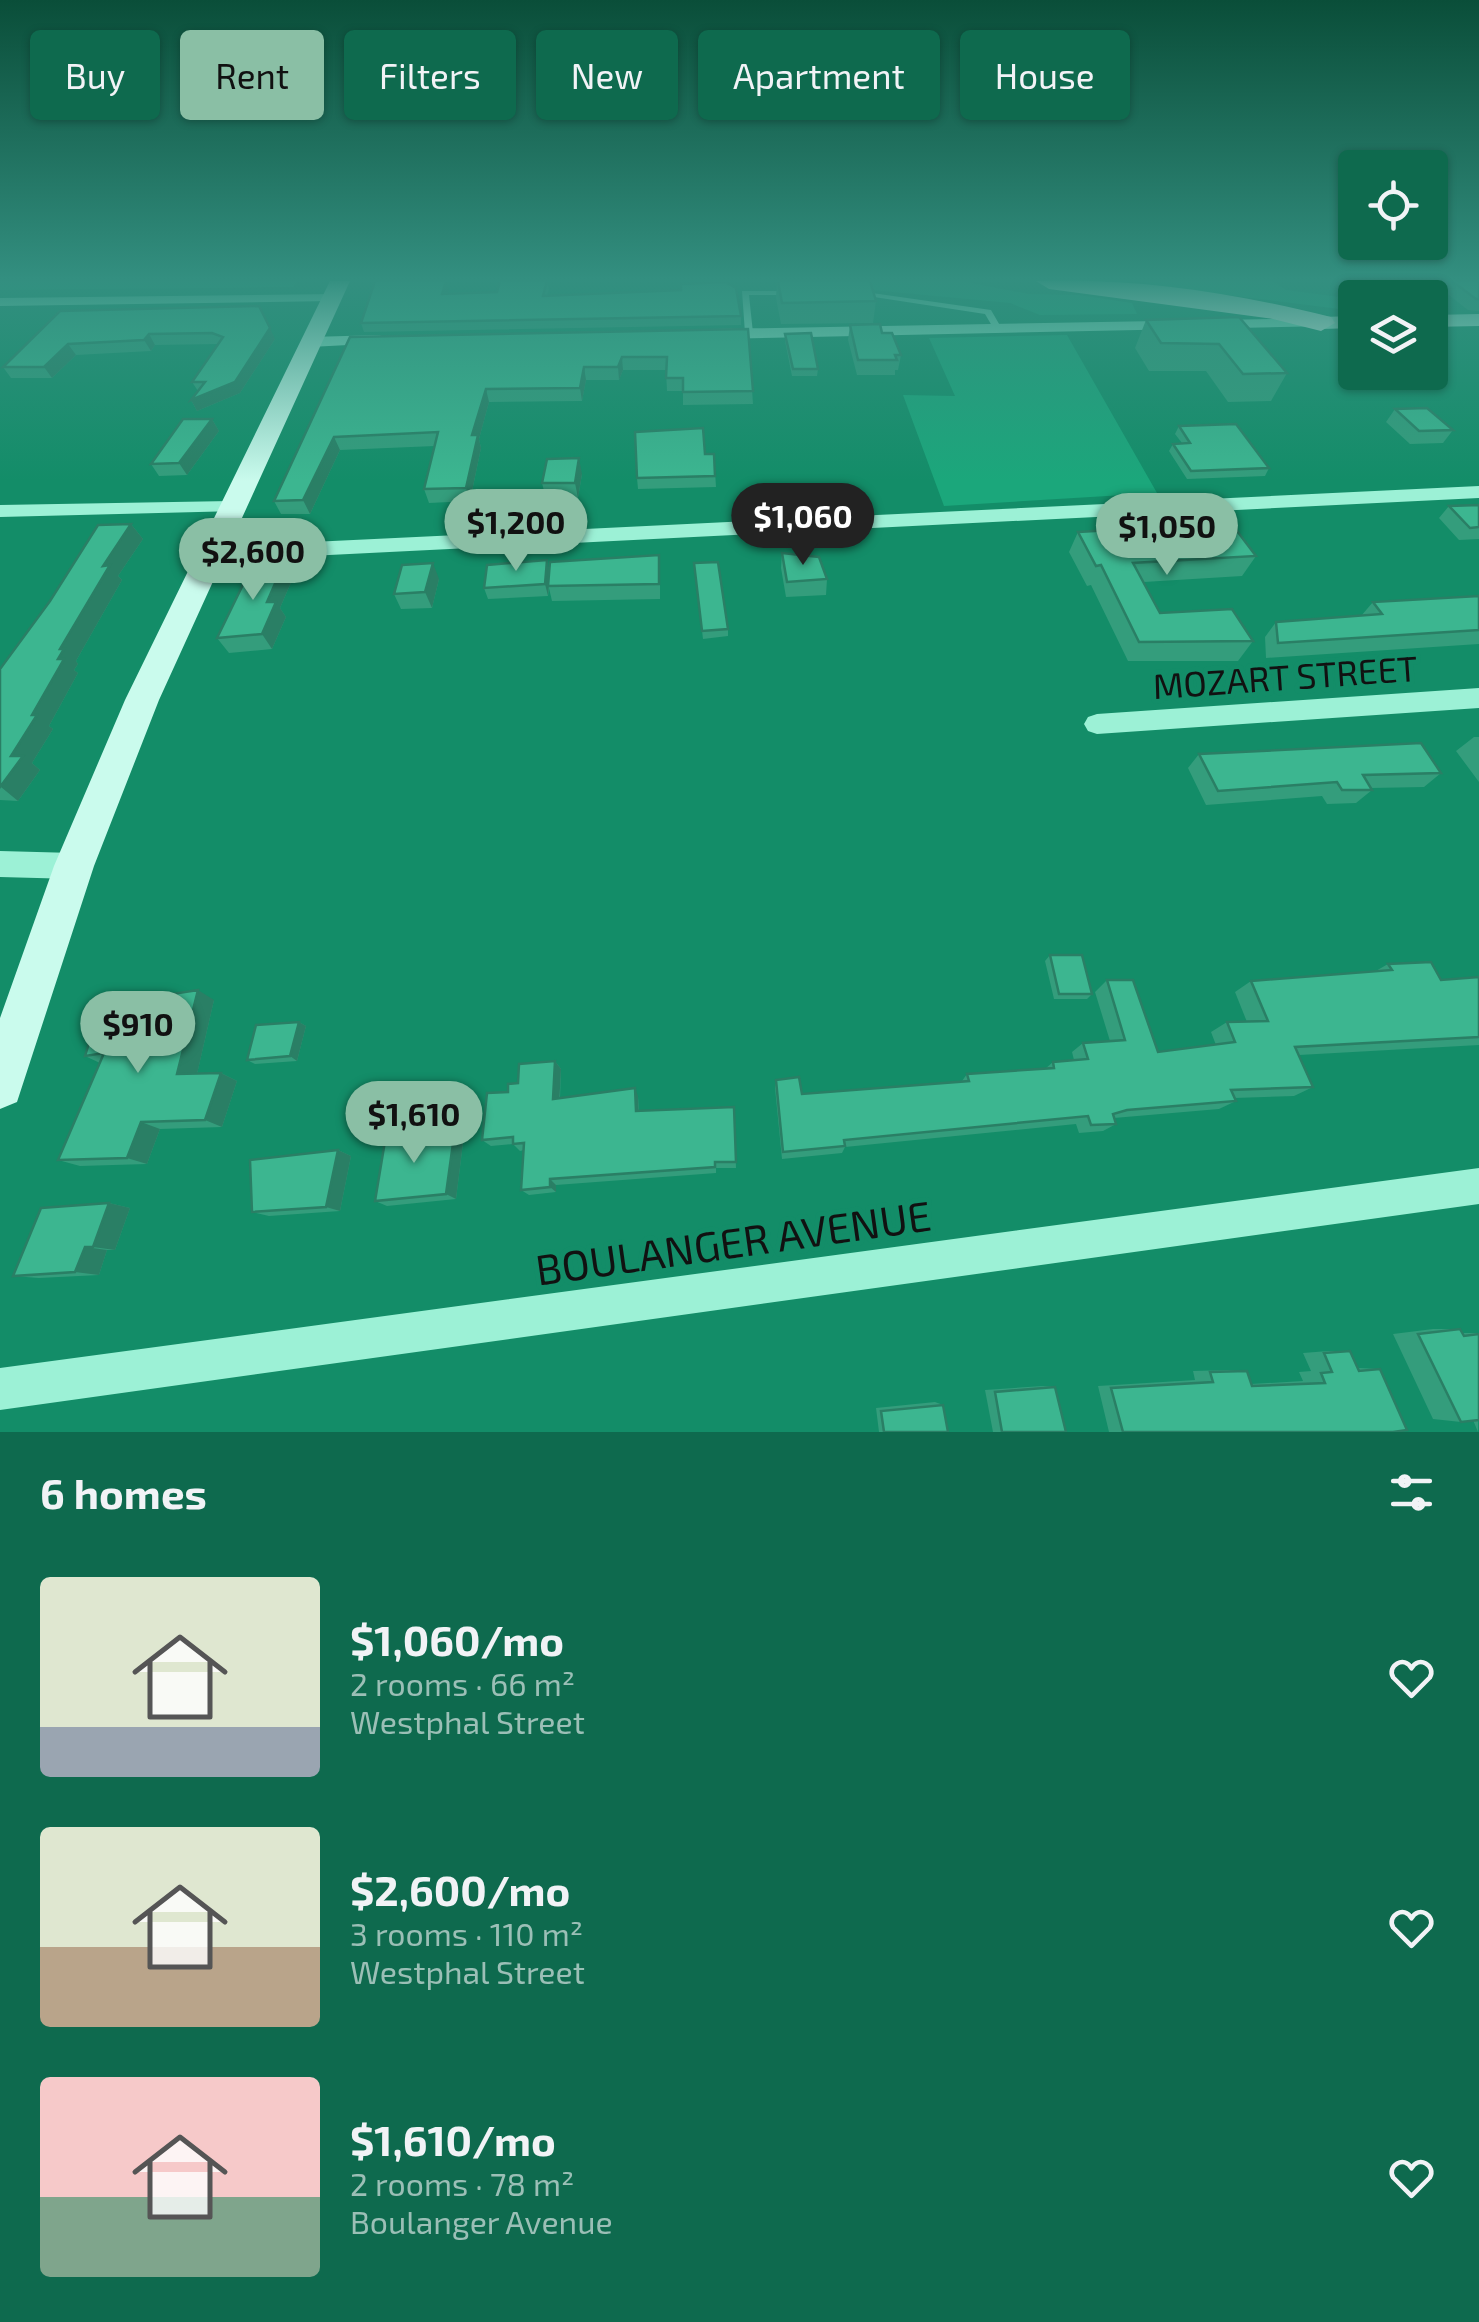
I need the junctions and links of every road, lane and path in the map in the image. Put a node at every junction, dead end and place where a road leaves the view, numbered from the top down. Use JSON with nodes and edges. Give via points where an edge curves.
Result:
{"nodes":[{"id":1,"x":307,"y":348,"type":"edge"},
{"id":2,"x":1479,"y":492,"type":"edge"},
{"id":3,"x":231,"y":507,"type":"junction"},
{"id":4,"x":0,"y":510,"type":"edge"},
{"id":5,"x":209,"y":554,"type":"junction"},
{"id":6,"x":1479,"y":698,"type":"edge"},
{"id":7,"x":1096,"y":724,"type":"dead end"},
{"id":8,"x":0,"y":864,"type":"edge"},
{"id":9,"x":74,"y":866,"type":"junction"},
{"id":10,"x":0,"y":1085,"type":"edge"},
{"id":11,"x":1479,"y":1186,"type":"edge"},
{"id":12,"x":0,"y":1389,"type":"edge"}],
"edges":[{"from":1,"to":3,"type":"street"},
{"from":2,"to":5,"type":"street"},
{"from":3,"to":4,"type":"street"},
{"from":3,"to":5,"type":"street"},
{"from":5,"to":9,"type":"street"},
{"from":6,"to":7,"type":"street","name":"MOZART STREET"},
{"from":8,"to":9,"type":"street"},
{"from":9,"to":10,"type":"street"},
{"from":11,"to":12,"type":"street","name":"BOULANGER AVENUE"}]}
